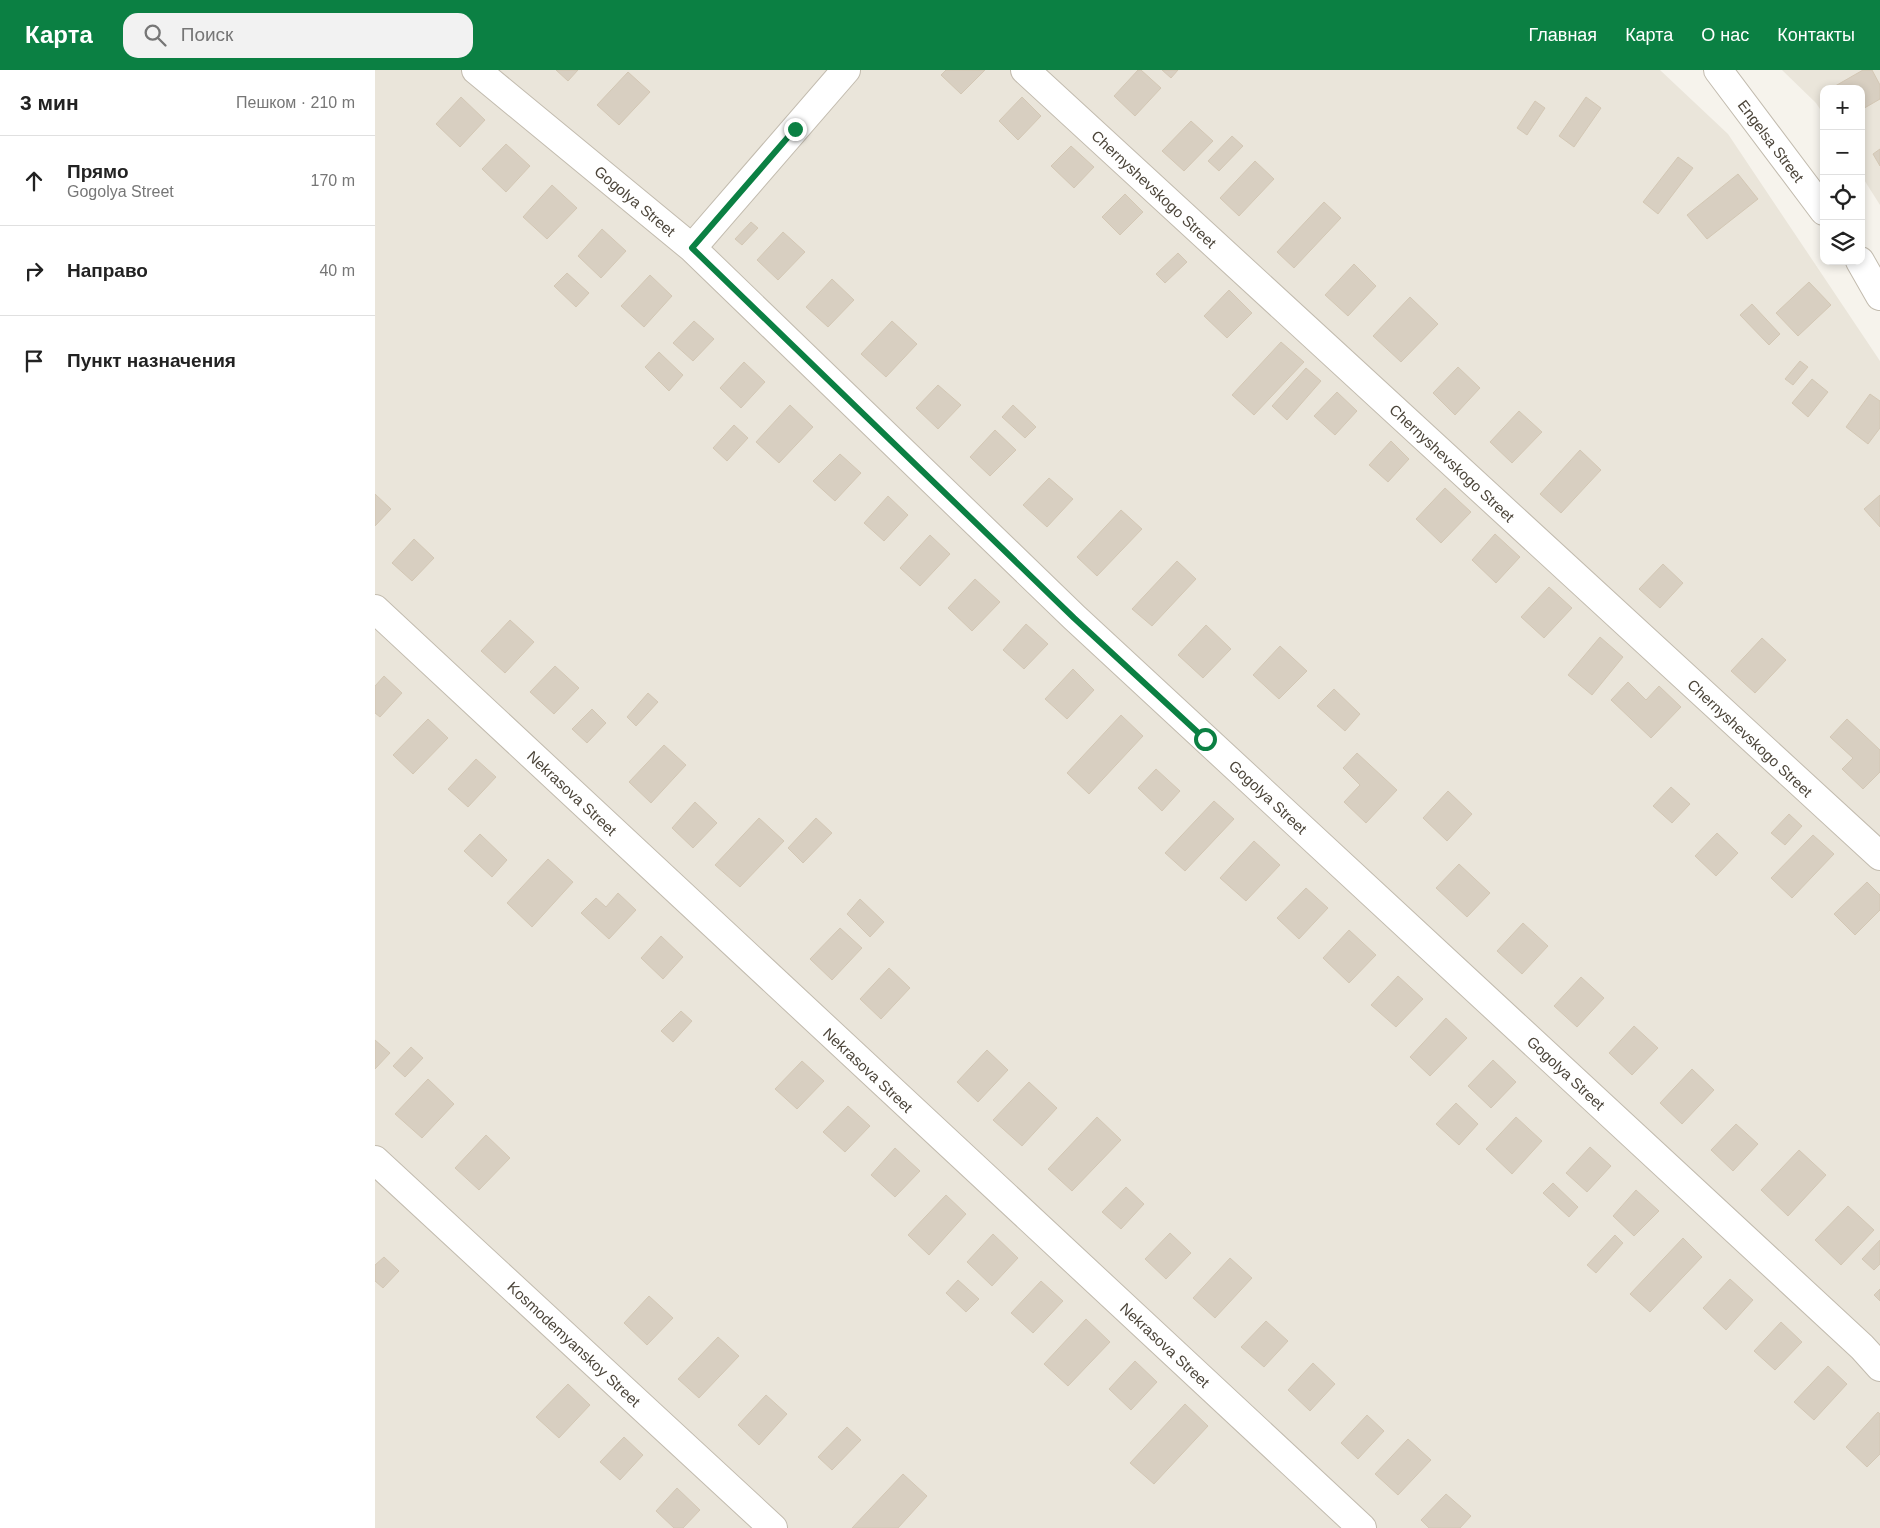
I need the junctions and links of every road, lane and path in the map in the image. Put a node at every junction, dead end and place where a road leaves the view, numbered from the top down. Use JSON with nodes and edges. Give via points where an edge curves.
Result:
{"nodes":[{"id":1,"x":477,"y":70,"type":"edge"},
{"id":2,"x":847,"y":70,"type":"edge"},
{"id":3,"x":1025,"y":70,"type":"edge"},
{"id":4,"x":1718,"y":70,"type":"edge"},
{"id":5,"x":1820,"y":207,"type":"edge"},
{"id":6,"x":692,"y":248,"type":"junction"},
{"id":7,"x":1861,"y":265,"type":"edge"},
{"id":8,"x":1880,"y":296,"type":"edge"},
{"id":9,"x":375,"y":609,"type":"edge"},
{"id":10,"x":1880,"y":856,"type":"edge"},
{"id":11,"x":375,"y":1160,"type":"edge"},
{"id":12,"x":1880,"y":1367,"type":"edge"},
{"id":13,"x":773,"y":1528,"type":"edge"},
{"id":14,"x":1362,"y":1528,"type":"edge"}],
"edges":[{"from":1,"to":6,"type":"street","name":"Gogolya Street"},
{"from":2,"to":6,"type":"street"},
{"from":3,"to":10,"type":"street","name":"Chernyshevskogo Street"},
{"from":4,"to":5,"type":"street","name":"Engelsa Street"},
{"from":6,"to":12,"type":"street","name":"Gogolya Street","via":[[1074,618],[1855,1340]]},
{"from":7,"to":8,"type":"street"},
{"from":9,"to":14,"type":"street","name":"Nekrasova Street"},
{"from":11,"to":13,"type":"street","name":"Kosmodemyanskoy Street"}]}
